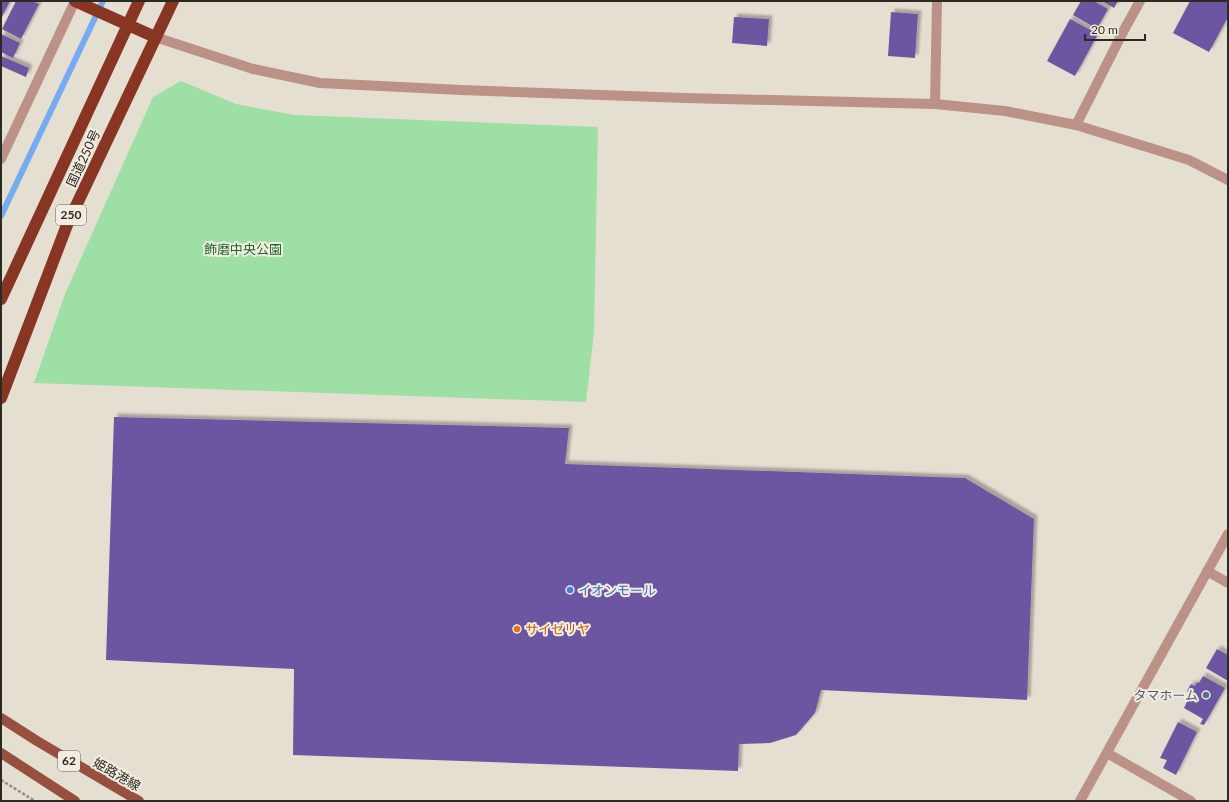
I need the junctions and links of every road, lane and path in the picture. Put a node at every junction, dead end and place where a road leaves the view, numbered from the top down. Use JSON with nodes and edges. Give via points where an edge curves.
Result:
{"nodes":[{"id":1,"x":139,"y":1,"type":"edge"},
{"id":2,"x":173,"y":1,"type":"edge"},
{"id":3,"x":937,"y":1,"type":"edge"},
{"id":4,"x":1140,"y":1,"type":"edge"},
{"id":5,"x":77,"y":2,"type":"edge"},
{"id":6,"x":128,"y":25,"type":"junction"},
{"id":7,"x":155,"y":37,"type":"junction"},
{"id":8,"x":935,"y":104,"type":"junction"},
{"id":9,"x":1076,"y":125,"type":"junction"},
{"id":10,"x":1,"y":159,"type":"edge"},
{"id":11,"x":1228,"y":180,"type":"edge"},
{"id":12,"x":1,"y":299,"type":"edge"},
{"id":13,"x":1,"y":398,"type":"edge"},
{"id":14,"x":1228,"y":534,"type":"edge"},
{"id":15,"x":1207,"y":571,"type":"junction"},
{"id":16,"x":1228,"y":583,"type":"edge"},
{"id":17,"x":1,"y":718,"type":"edge"},
{"id":18,"x":1,"y":753,"type":"edge"},
{"id":19,"x":1108,"y":753,"type":"junction"},
{"id":20,"x":1,"y":780,"type":"edge"},
{"id":21,"x":35,"y":801,"type":"edge"},
{"id":22,"x":75,"y":801,"type":"edge"},
{"id":23,"x":139,"y":801,"type":"edge"},
{"id":24,"x":1080,"y":801,"type":"edge"},
{"id":25,"x":1192,"y":801,"type":"edge"}],
"edges":[{"from":1,"to":6,"type":"highway","name":"国道250号","number":"250"},
{"from":2,"to":7,"type":"highway","name":"国道250号","number":"250"},
{"from":3,"to":8,"type":"street"},
{"from":4,"to":9,"type":"street"},
{"from":5,"to":6,"type":"highway"},
{"from":5,"to":10,"type":"street"},
{"from":6,"to":7,"type":"highway"},
{"from":6,"to":12,"type":"highway","name":"国道250号","number":"250"},
{"from":7,"to":8,"type":"street","via":[[253,69],[320,83],[655,97]]},
{"from":7,"to":13,"type":"highway","name":"国道250号","number":"250","via":[[67,225]]},
{"from":8,"to":9,"type":"street","via":[[1005,111]]},
{"from":9,"to":11,"type":"street","via":[[1189,160]]},
{"from":14,"to":15,"type":"street"},
{"from":15,"to":16,"type":"street"},
{"from":15,"to":19,"type":"street"},
{"from":17,"to":23,"type":"main road","name":"姫路港線","number":"62"},
{"from":18,"to":22,"type":"main road","number":"62"},
{"from":19,"to":24,"type":"street"},
{"from":19,"to":25,"type":"street"},
{"from":20,"to":21,"type":"path"}]}
